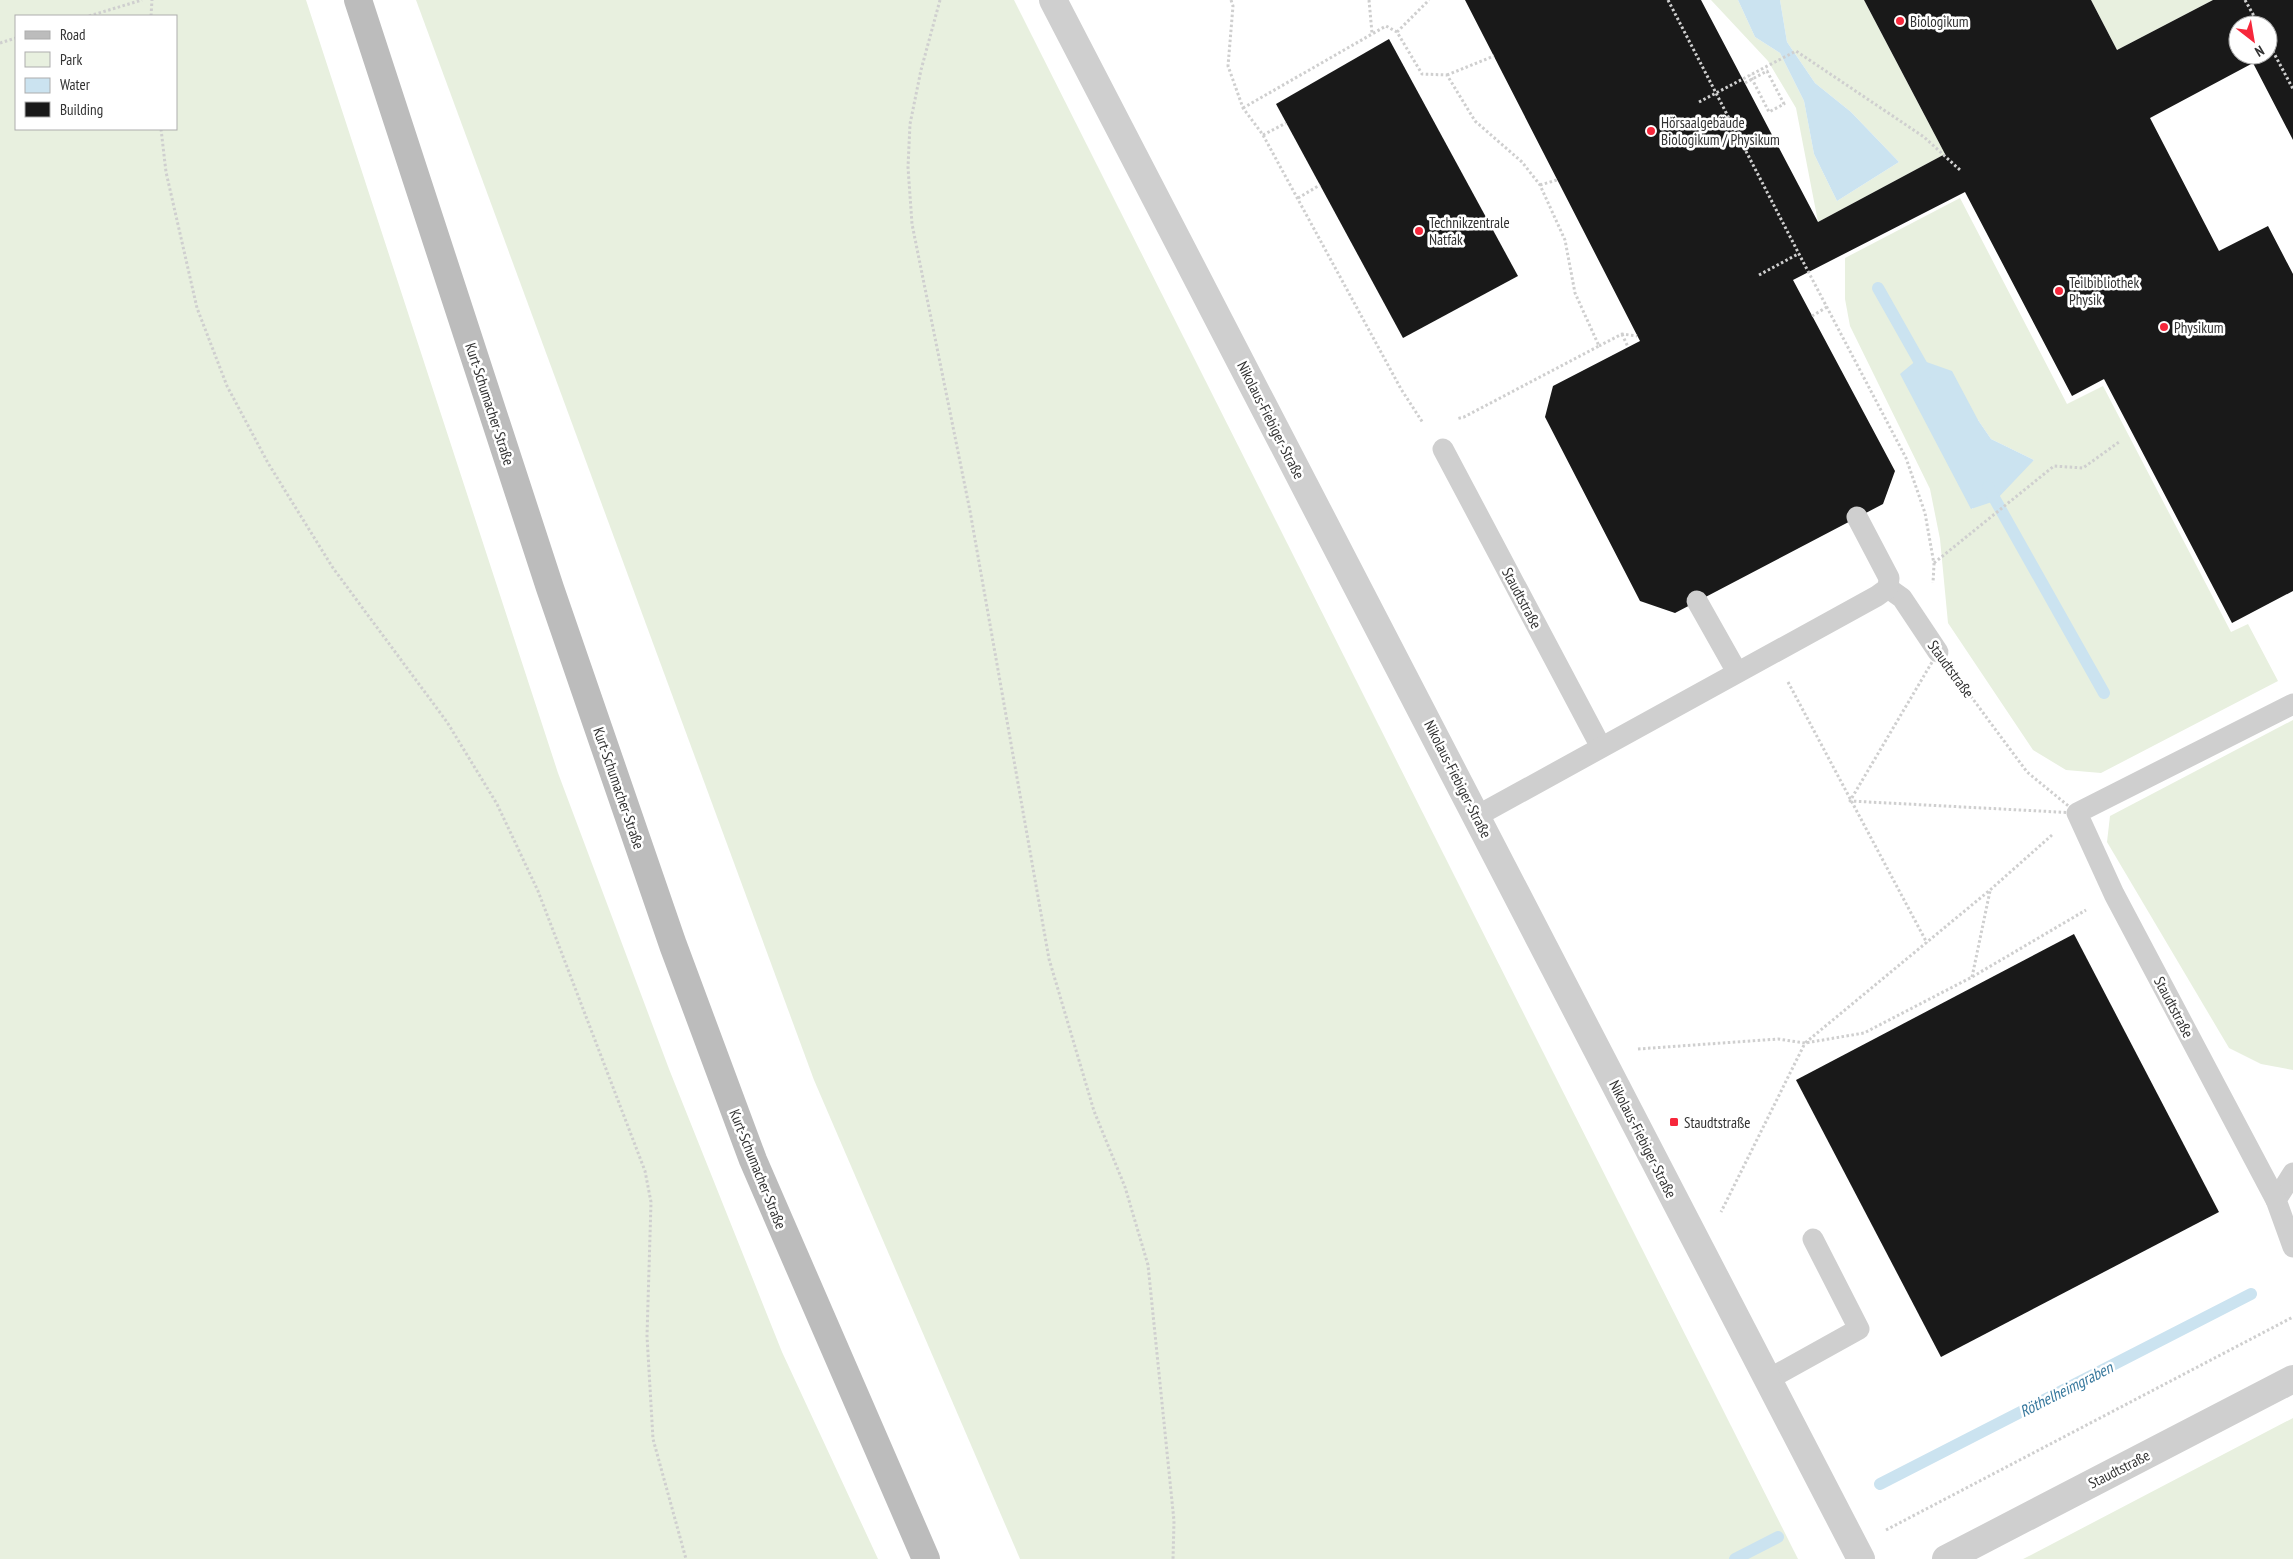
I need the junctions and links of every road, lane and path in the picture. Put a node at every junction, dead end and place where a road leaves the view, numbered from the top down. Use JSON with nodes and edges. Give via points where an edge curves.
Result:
{"nodes":[{"id":1,"x":142,"y":0,"type":"edge"},
{"id":2,"x":152,"y":0,"type":"edge"},
{"id":3,"x":358,"y":0,"type":"edge"},
{"id":4,"x":940,"y":0,"type":"edge"},
{"id":5,"x":1053,"y":0,"type":"edge"},
{"id":6,"x":1231,"y":0,"type":"edge"},
{"id":7,"x":1369,"y":0,"type":"edge"},
{"id":8,"x":1429,"y":0,"type":"edge"},
{"id":9,"x":1668,"y":0,"type":"edge"},
{"id":10,"x":2245,"y":0,"type":"edge"},
{"id":11,"x":92,"y":15,"type":"edge"},
{"id":12,"x":151,"y":15,"type":"edge"},
{"id":13,"x":2253,"y":15,"type":"edge"},
{"id":14,"x":1397,"y":32,"type":"junction"},
{"id":15,"x":1372,"y":33,"type":"junction"},
{"id":16,"x":15,"y":38,"type":"edge"},
{"id":17,"x":0,"y":43,"type":"edge"},
{"id":18,"x":1494,"y":56,"type":"dead end"},
{"id":19,"x":2278,"y":60,"type":"edge"},
{"id":20,"x":1447,"y":75,"type":"junction"},
{"id":21,"x":1750,"y":75,"type":"junction"},
{"id":22,"x":1745,"y":83,"type":"dead end"},
{"id":23,"x":2293,"y":88,"type":"edge"},
{"id":24,"x":1716,"y":93,"type":"junction"},
{"id":25,"x":1699,"y":102,"type":"dead end"},
{"id":26,"x":1244,"y":108,"type":"junction"},
{"id":27,"x":1286,"y":123,"type":"dead end"},
{"id":28,"x":161,"y":130,"type":"edge"},
{"id":29,"x":1263,"y":135,"type":"junction"},
{"id":30,"x":1960,"y":170,"type":"dead end"},
{"id":31,"x":1557,"y":180,"type":"dead end"},
{"id":32,"x":1320,"y":185,"type":"dead end"},
{"id":33,"x":1540,"y":185,"type":"junction"},
{"id":34,"x":1298,"y":198,"type":"junction"},
{"id":35,"x":1798,"y":254,"type":"junction"},
{"id":36,"x":1759,"y":275,"type":"dead end"},
{"id":37,"x":1827,"y":307,"type":"junction"},
{"id":38,"x":1812,"y":316,"type":"dead end"},
{"id":39,"x":1622,"y":334,"type":"junction"},
{"id":40,"x":1637,"y":336,"type":"dead end"},
{"id":41,"x":1599,"y":346,"type":"junction"},
{"id":42,"x":1628,"y":347,"type":"dead end"},
{"id":43,"x":1454,"y":419,"type":"dead end"},
{"id":44,"x":2119,"y":442,"type":"dead end"},
{"id":45,"x":1443,"y":449,"type":"joint"},
{"id":46,"x":1857,"y":517,"type":"dead end"},
{"id":47,"x":1934,"y":564,"type":"junction"},
{"id":48,"x":1888,"y":588,"type":"junction"},
{"id":49,"x":1697,"y":601,"type":"dead end"},
{"id":50,"x":1934,"y":646,"type":"junction"},
{"id":51,"x":1773,"y":652,"type":"junction"},
{"id":52,"x":1737,"y":672,"type":"junction"},
{"id":53,"x":2293,"y":704,"type":"edge"},
{"id":54,"x":1601,"y":747,"type":"junction"},
{"id":55,"x":1850,"y":801,"type":"junction"},
{"id":56,"x":1477,"y":816,"type":"junction"},
{"id":57,"x":2073,"y":816,"type":"junction"},
{"id":58,"x":2055,"y":832,"type":"dead end"},
{"id":59,"x":1990,"y":890,"type":"junction"},
{"id":60,"x":2114,"y":894,"type":"junction"},
{"id":61,"x":1927,"y":942,"type":"junction"},
{"id":62,"x":1972,"y":977,"type":"junction"},
{"id":63,"x":1805,"y":1043,"type":"junction"},
{"id":64,"x":1598,"y":1052,"type":"junction"},
{"id":65,"x":2293,"y":1173,"type":"edge"},
{"id":66,"x":2276,"y":1200,"type":"junction"},
{"id":67,"x":1813,"y":1239,"type":"dead end"},
{"id":68,"x":2293,"y":1247,"type":"edge"},
{"id":69,"x":1701,"y":1253,"type":"junction"},
{"id":70,"x":2293,"y":1318,"type":"edge"},
{"id":71,"x":2293,"y":1379,"type":"edge"},
{"id":72,"x":1767,"y":1380,"type":"junction"},
{"id":73,"x":1858,"y":1553,"type":"edge"},
{"id":74,"x":686,"y":1559,"type":"edge"},
{"id":75,"x":926,"y":1559,"type":"edge"},
{"id":76,"x":1173,"y":1559,"type":"edge"},
{"id":77,"x":1946,"y":1559,"type":"edge"}],
"edges":[{"from":1,"to":11,"type":"path"},
{"from":2,"to":12,"type":"path"},
{"from":3,"to":75,"type":"main road","name":"Kurt-Schumacher-Straße","via":[[547,578],[673,945],[752,1160]]},
{"from":4,"to":76,"type":"path","via":[[910,124],[908,167],[912,224],[970,511],[1049,959],[1094,1111],[1125,1187],[1148,1265],[1174,1521]]},
{"from":5,"to":56,"type":"street","name":"Nikolaus-Fiebiger-Straße"},
{"from":6,"to":26,"type":"path","via":[[1228,66]]},
{"from":7,"to":15,"type":"path"},
{"from":8,"to":14,"type":"path"},
{"from":9,"to":24,"type":"path"},
{"from":10,"to":13,"type":"path"},
{"from":14,"to":15,"type":"path","via":[[1386,26]]},
{"from":14,"to":20,"type":"path","via":[[1422,74]]},
{"from":15,"to":26,"type":"path"},
{"from":16,"to":17,"type":"path"},
{"from":18,"to":20,"type":"path"},
{"from":19,"to":23,"type":"path"},
{"from":20,"to":33,"type":"path","via":[[1475,122],[1522,162]]},
{"from":21,"to":22,"type":"path","via":[[1754,83],[1762,97],[1769,112],[1784,104],[1767,71],[1752,79]]},
{"from":21,"to":24,"type":"path"},
{"from":21,"to":30,"type":"path","via":[[1796,51],[1924,137]]},
{"from":24,"to":25,"type":"path"},
{"from":24,"to":35,"type":"path"},
{"from":26,"to":29,"type":"path"},
{"from":27,"to":29,"type":"path"},
{"from":28,"to":74,"type":"path","via":[[166,172],[197,308],[227,386],[268,463],[333,568],[447,722],[497,804],[538,891],[645,1171],[651,1202],[647,1336],[653,1439]]},
{"from":29,"to":34,"type":"path"},
{"from":31,"to":33,"type":"path"},
{"from":32,"to":34,"type":"path"},
{"from":33,"to":41,"type":"path","via":[[1565,240],[1575,293]]},
{"from":34,"to":45,"type":"path","via":[[1401,389]]},
{"from":35,"to":36,"type":"path"},
{"from":35,"to":37,"type":"path"},
{"from":37,"to":38,"type":"path"},
{"from":37,"to":47,"type":"path","via":[[1906,458],[1925,513]]},
{"from":39,"to":40,"type":"path"},
{"from":39,"to":41,"type":"path"},
{"from":39,"to":42,"type":"path"},
{"from":41,"to":43,"type":"path","via":[[1464,417]]},
{"from":44,"to":47,"type":"path","via":[[2083,468],[2054,466]]},
{"from":45,"to":54,"type":"lane","name":"Staudtstraße"},
{"from":46,"to":48,"type":"lane","via":[[1889,578]]},
{"from":47,"to":50,"type":"path"},
{"from":48,"to":50,"type":"lane","name":"Staudtstraße","via":[[1902,598]]},
{"from":48,"to":51,"type":"lane"},
{"from":49,"to":52,"type":"lane"},
{"from":50,"to":55,"type":"path"},
{"from":50,"to":57,"type":"path","name":"Staudtstraße","via":[[2027,772]]},
{"from":51,"to":52,"type":"lane"},
{"from":51,"to":55,"type":"path"},
{"from":52,"to":54,"type":"lane"},
{"from":53,"to":57,"type":"lane"},
{"from":54,"to":56,"type":"lane"},
{"from":55,"to":57,"type":"path"},
{"from":55,"to":61,"type":"path"},
{"from":56,"to":64,"type":"street","name":"Nikolaus-Fiebiger-Straße"},
{"from":57,"to":60,"type":"lane","name":"Staudtstraße"},
{"from":58,"to":59,"type":"path"},
{"from":59,"to":61,"type":"path"},
{"from":59,"to":62,"type":"path"},
{"from":60,"to":62,"type":"path"},
{"from":60,"to":66,"type":"lane","name":"Staudtstraße"},
{"from":61,"to":63,"type":"path"},
{"from":62,"to":63,"type":"path","via":[[1864,1032]]},
{"from":63,"to":64,"type":"path","via":[[1778,1039]]},
{"from":63,"to":69,"type":"path"},
{"from":64,"to":69,"type":"street","name":"Nikolaus-Fiebiger-Straße"},
{"from":65,"to":66,"type":"lane"},
{"from":66,"to":68,"type":"lane","name":"Staudtstraße"},
{"from":67,"to":72,"type":"lane","via":[[1859,1329]]},
{"from":69,"to":72,"type":"street","name":"Nikolaus-Fiebiger-Straße"},
{"from":70,"to":73,"type":"path"},
{"from":71,"to":77,"type":"street","name":"Staudtstraße"},
{"from":72,"to":73,"type":"street","name":"Nikolaus-Fiebiger-Straße"}]}
